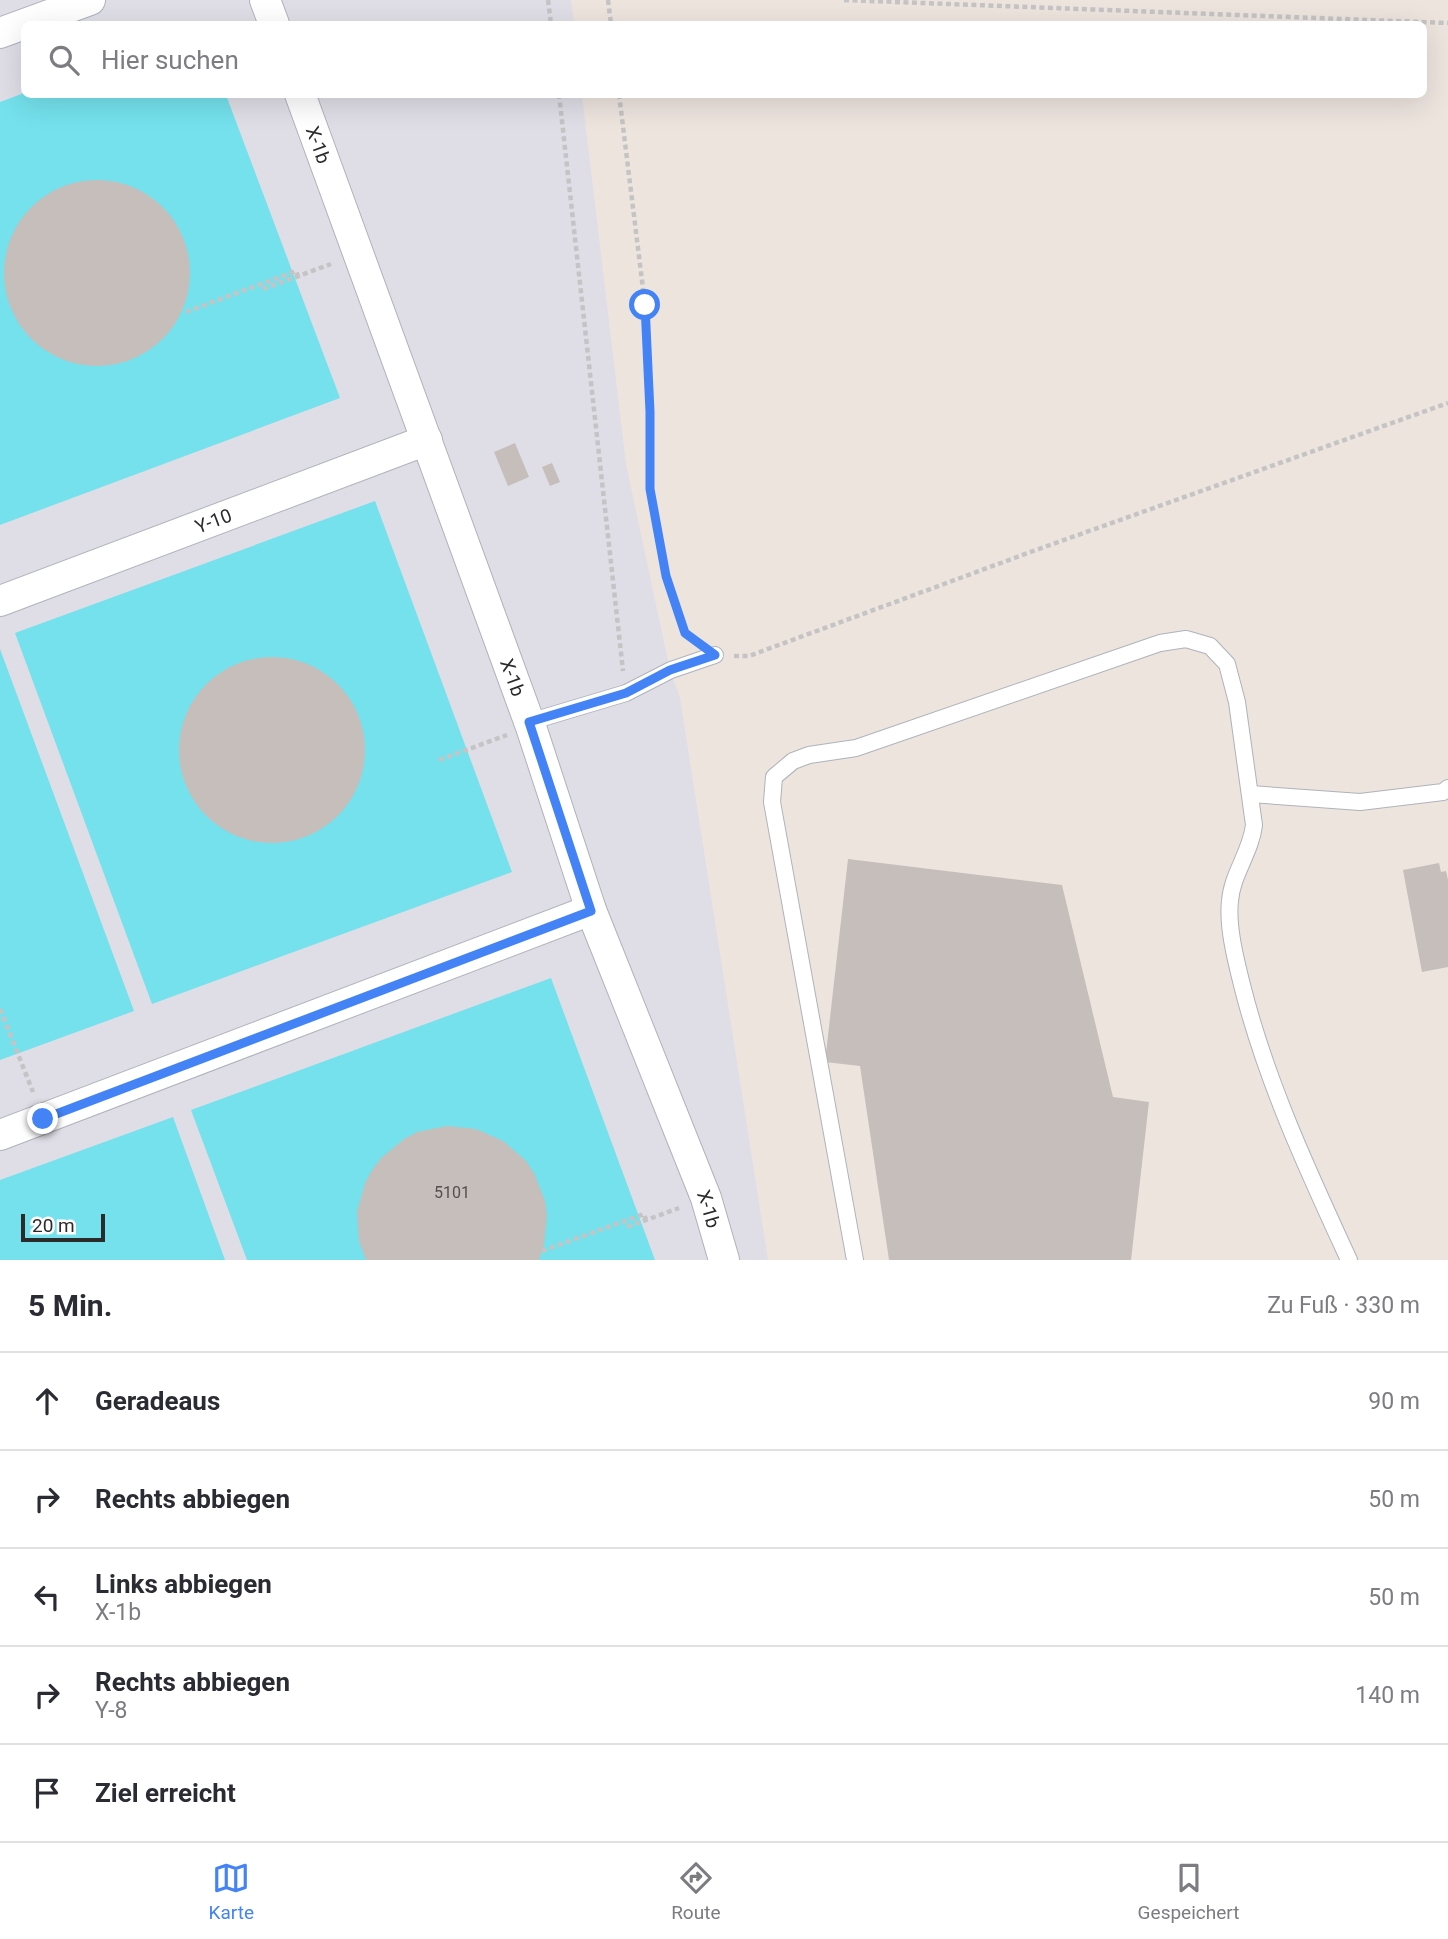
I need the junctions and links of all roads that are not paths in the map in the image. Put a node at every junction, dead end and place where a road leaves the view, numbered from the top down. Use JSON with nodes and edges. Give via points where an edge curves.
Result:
{"nodes":[{"id":1,"x":90,"y":0,"type":"edge"},
{"id":2,"x":265,"y":0,"type":"edge"},
{"id":3,"x":33,"y":21,"type":"edge"},
{"id":4,"x":273,"y":21,"type":"edge"},
{"id":5,"x":21,"y":25,"type":"edge"},
{"id":6,"x":0,"y":33,"type":"edge"},
{"id":7,"x":301,"y":98,"type":"edge"},
{"id":8,"x":427,"y":440,"type":"junction"},
{"id":9,"x":0,"y":601,"type":"edge"},
{"id":10,"x":715,"y":655,"type":"road end"},
{"id":11,"x":530,"y":724,"type":"junction"},
{"id":12,"x":1448,"y":788,"type":"edge"},
{"id":13,"x":1250,"y":794,"type":"junction"},
{"id":14,"x":591,"y":911,"type":"junction"},
{"id":15,"x":0,"y":1135,"type":"edge"},
{"id":16,"x":724,"y":1260,"type":"edge"},
{"id":17,"x":855,"y":1260,"type":"edge"},
{"id":18,"x":1349,"y":1260,"type":"edge"}],
"edges":[{"from":1,"to":3,"type":"street"},
{"from":2,"to":4,"type":"street"},
{"from":5,"to":6,"type":"street"},
{"from":7,"to":8,"type":"street","name":"X-1b"},
{"from":8,"to":9,"type":"street","name":"Y-10"},
{"from":8,"to":11,"type":"street","name":"X-1b"},
{"from":10,"to":11,"type":"lane","via":[[670,670],[626,693]]},
{"from":11,"to":14,"type":"street","name":"X-1b"},
{"from":12,"to":13,"type":"lane","via":[[1360,802]]},
{"from":13,"to":17,"type":"lane","via":[[1227,664],[1210,646],[1186,639],[1160,643],[856,748],[808,755],[774,777],[772,802]]},
{"from":13,"to":18,"type":"lane","via":[[1253,839],[1230,901],[1234,951],[1278,1096]]},
{"from":14,"to":15,"type":"street"},
{"from":14,"to":16,"type":"street","name":"X-1b","via":[[706,1198]]}]}
